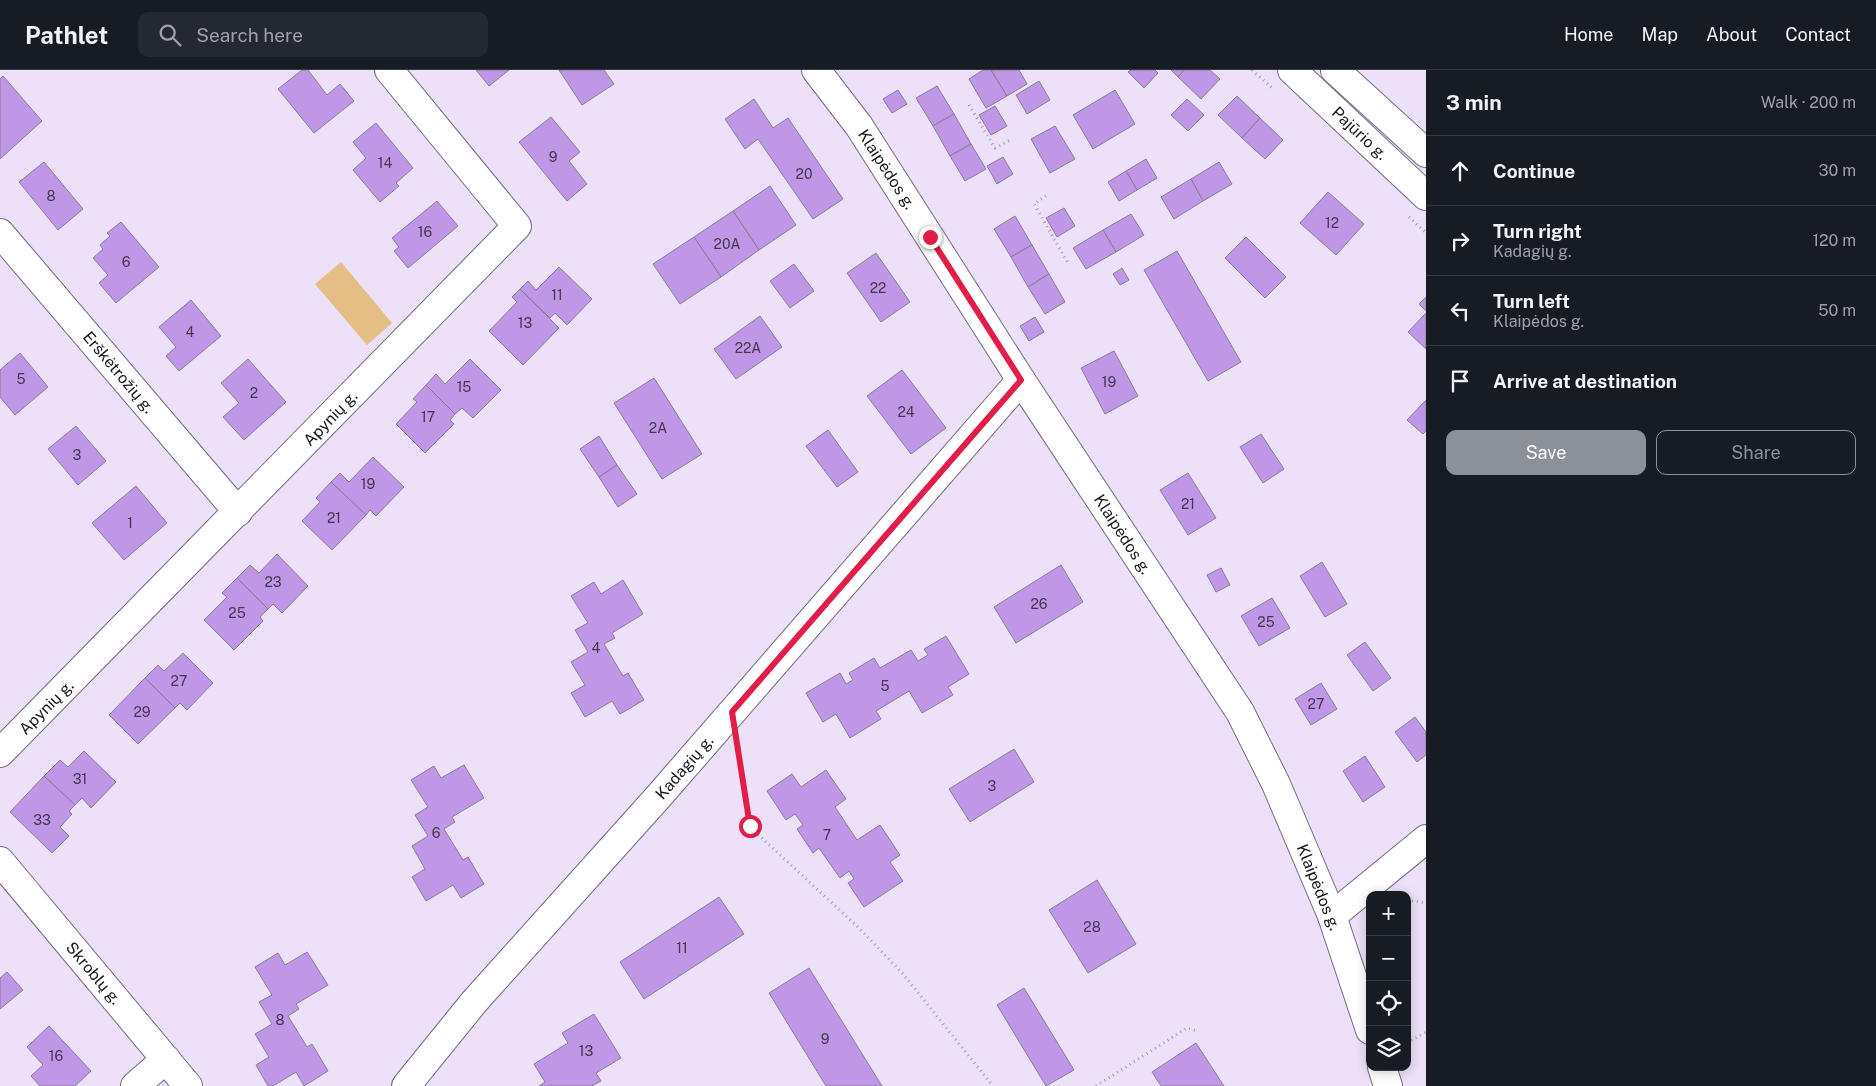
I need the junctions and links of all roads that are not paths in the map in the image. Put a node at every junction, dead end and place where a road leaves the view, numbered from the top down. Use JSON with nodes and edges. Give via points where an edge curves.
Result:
{"nodes":[{"id":1,"x":389,"y":70,"type":"edge"},
{"id":2,"x":816,"y":70,"type":"edge"},
{"id":3,"x":1292,"y":70,"type":"edge"},
{"id":4,"x":1336,"y":70,"type":"edge"},
{"id":5,"x":1426,"y":153,"type":"edge"},
{"id":6,"x":1426,"y":196,"type":"edge"},
{"id":7,"x":0,"y":233,"type":"edge"},
{"id":8,"x":1021,"y":380,"type":"junction"},
{"id":9,"x":238,"y":512,"type":"junction"},
{"id":10,"x":0,"y":753,"type":"edge"},
{"id":11,"x":1426,"y":839,"type":"edge"},
{"id":12,"x":0,"y":861,"type":"edge"},
{"id":13,"x":1332,"y":916,"type":"junction"},
{"id":14,"x":1369,"y":1026,"type":"edge"},
{"id":15,"x":166,"y":1059,"type":"junction"},
{"id":16,"x":1383,"y":1071,"type":"edge"},
{"id":17,"x":135,"y":1086,"type":"edge"},
{"id":18,"x":188,"y":1086,"type":"edge"},
{"id":19,"x":406,"y":1086,"type":"edge"},
{"id":20,"x":1388,"y":1086,"type":"edge"}],
"edges":[{"from":1,"to":9,"type":"street","name":"Apynių g.","via":[[517,226]]},
{"from":2,"to":8,"type":"street","name":"Klaipėdos g.","via":[[859,126]]},
{"from":3,"to":6,"type":"street","name":"Pajūrio g."},
{"from":4,"to":5,"type":"street","name":"Pajūrio g."},
{"from":7,"to":9,"type":"street","name":"Erškėtrožių g."},
{"from":8,"to":13,"type":"street","name":"Klaipėdos g.","via":[[1240,712],[1276,784]]},
{"from":8,"to":19,"type":"street","name":"Kadagių g.","via":[[474,1002]]},
{"from":9,"to":10,"type":"street","name":"Apynių g."},
{"from":11,"to":13,"type":"street"},
{"from":12,"to":15,"type":"street","name":"Skroblų g."},
{"from":13,"to":14,"type":"street","name":"Klaipėdos g."},
{"from":15,"to":17,"type":"street"},
{"from":15,"to":18,"type":"street","name":"Skroblų g."},
{"from":16,"to":20,"type":"street"}]}
